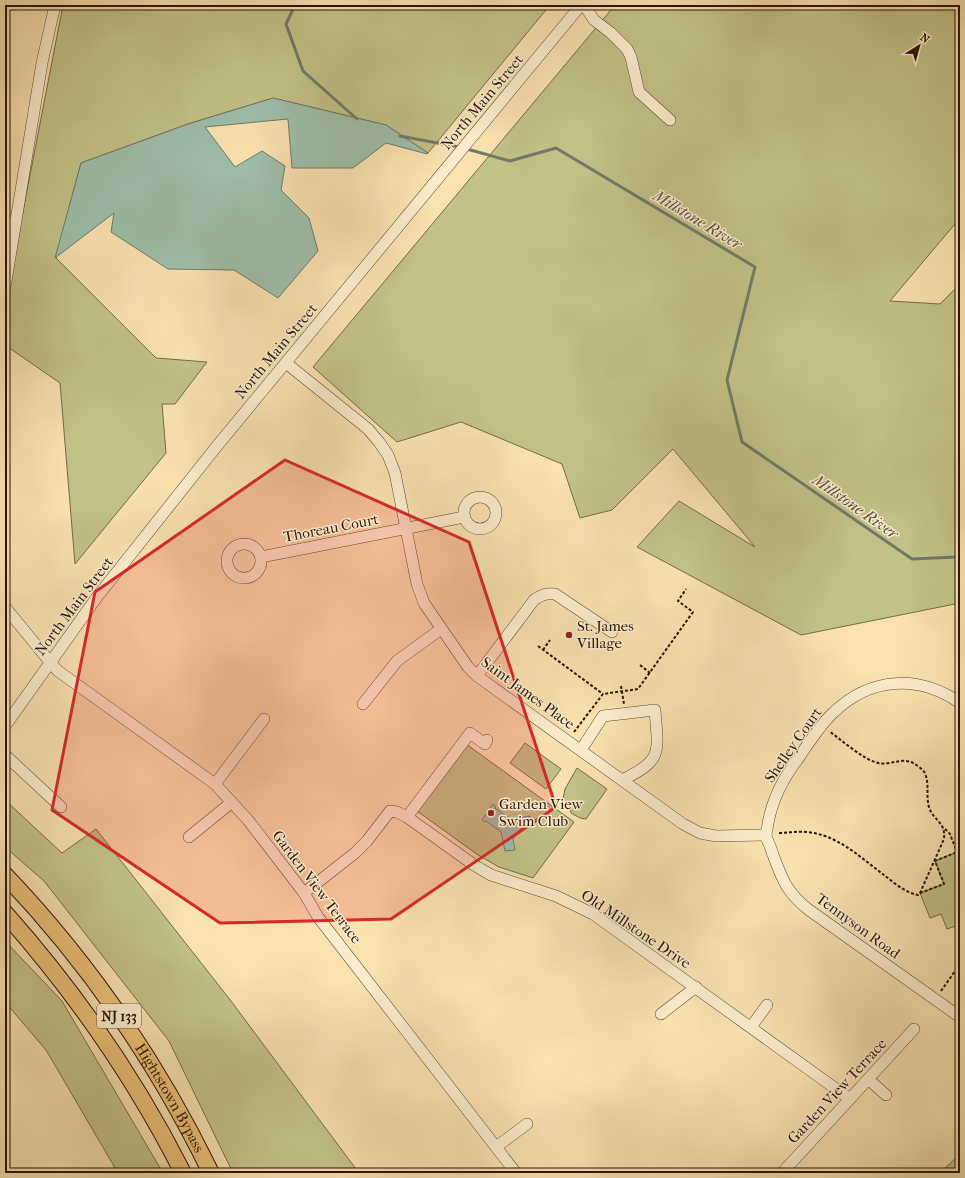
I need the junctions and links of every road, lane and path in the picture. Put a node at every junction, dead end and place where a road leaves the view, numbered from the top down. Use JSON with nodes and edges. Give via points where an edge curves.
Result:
{"nodes":[{"id":1,"x":55,"y":5,"type":"edge"},
{"id":2,"x":581,"y":5,"type":"edge"},
{"id":3,"x":584,"y":5,"type":"edge"},
{"id":4,"x":670,"y":120,"type":"dead end"},
{"id":5,"x":10,"y":223,"type":"edge"},
{"id":6,"x":5,"y":287,"type":"edge"},
{"id":7,"x":286,"y":363,"type":"junction"},
{"id":8,"x":464,"y":517,"type":"dead end"},
{"id":9,"x":406,"y":528,"type":"junction"},
{"id":10,"x":261,"y":557,"type":"dead end"},
{"id":11,"x":686,"y":589,"type":"dead end"},
{"id":12,"x":5,"y":607,"type":"edge"},
{"id":13,"x":441,"y":629,"type":"junction"},
{"id":14,"x":612,"y":632,"type":"dead end"},
{"id":15,"x":550,"y":640,"type":"dead end"},
{"id":16,"x":538,"y":646,"type":"dead end"},
{"id":17,"x":543,"y":650,"type":"junction"},
{"id":18,"x":50,"y":662,"type":"junction"},
{"id":19,"x":640,"y":666,"type":"dead end"},
{"id":20,"x":650,"y":673,"type":"junction"},
{"id":21,"x":477,"y":676,"type":"junction"},
{"id":22,"x":621,"y":686,"type":"dead end"},
{"id":23,"x":603,"y":694,"type":"dead end"},
{"id":24,"x":960,"y":703,"type":"edge"},
{"id":25,"x":363,"y":704,"type":"dead end"},
{"id":26,"x":264,"y":719,"type":"dead end"},
{"id":27,"x":5,"y":726,"type":"edge"},
{"id":28,"x":829,"y":731,"type":"dead end"},
{"id":29,"x":487,"y":740,"type":"dead end"},
{"id":30,"x":581,"y":750,"type":"junction"},
{"id":31,"x":5,"y":755,"type":"edge"},
{"id":32,"x":622,"y":780,"type":"junction"},
{"id":33,"x":215,"y":784,"type":"junction"},
{"id":34,"x":232,"y":802,"type":"junction"},
{"id":35,"x":61,"y":807,"type":"dead end"},
{"id":36,"x":407,"y":817,"type":"junction"},
{"id":37,"x":944,"y":829,"type":"junction"},
{"id":38,"x":778,"y":833,"type":"dead end"},
{"id":39,"x":766,"y":835,"type":"junction"},
{"id":40,"x":189,"y":837,"type":"dead end"},
{"id":41,"x":957,"y":852,"type":"junction"},
{"id":42,"x":960,"y":860,"type":"edge"},
{"id":43,"x":935,"y":861,"type":"junction"},
{"id":44,"x":5,"y":875,"type":"edge"},
{"id":45,"x":304,"y":893,"type":"junction"},
{"id":46,"x":920,"y":893,"type":"junction"},
{"id":47,"x":5,"y":913,"type":"edge"},
{"id":48,"x":960,"y":964,"type":"edge"},
{"id":49,"x":696,"y":987,"type":"junction"},
{"id":50,"x":940,"y":992,"type":"dead end"},
{"id":51,"x":767,"y":1005,"type":"dead end"},
{"id":52,"x":661,"y":1014,"type":"dead end"},
{"id":53,"x":960,"y":1017,"type":"edge"},
{"id":54,"x":751,"y":1027,"type":"junction"},
{"id":55,"x":914,"y":1029,"type":"dead end"},
{"id":56,"x":868,"y":1079,"type":"junction"},
{"id":57,"x":886,"y":1095,"type":"dead end"},
{"id":58,"x":850,"y":1099,"type":"junction"},
{"id":59,"x":527,"y":1124,"type":"dead end"},
{"id":60,"x":496,"y":1147,"type":"junction"},
{"id":61,"x":183,"y":1173,"type":"edge"},
{"id":62,"x":211,"y":1173,"type":"edge"},
{"id":63,"x":516,"y":1173,"type":"edge"},
{"id":64,"x":782,"y":1173,"type":"edge"}],
"edges":[{"from":1,"to":5,"type":"street"},
{"from":2,"to":7,"type":"street","name":"North Main Street"},
{"from":3,"to":4,"type":"street","via":[[594,20],[627,49],[639,92]]},
{"from":5,"to":6,"type":"street"},
{"from":7,"to":9,"type":"street","name":"Saint James Place","via":[[368,429],[379,442],[388,455],[395,473]]},
{"from":7,"to":18,"type":"street","name":"North Main Street","via":[[107,584]]},
{"from":8,"to":9,"type":"street","name":"Thoreau Court"},
{"from":9,"to":10,"type":"street","name":"Thoreau Court"},
{"from":9,"to":13,"type":"street","name":"Saint James Place","via":[[417,584],[424,603]]},
{"from":11,"to":20,"type":"path","via":[[678,601],[693,612]]},
{"from":12,"to":18,"type":"street","name":"Garden View Terrace"},
{"from":13,"to":21,"type":"street","name":"Saint James Place"},
{"from":13,"to":25,"type":"street","via":[[397,661]]},
{"from":14,"to":21,"type":"street","via":[[561,596],[548,593],[534,600]]},
{"from":15,"to":17,"type":"path"},
{"from":16,"to":17,"type":"path"},
{"from":17,"to":23,"type":"path"},
{"from":18,"to":27,"type":"street","name":"North Main Street"},
{"from":18,"to":33,"type":"street","name":"Garden View Terrace","via":[[58,671]]},
{"from":19,"to":20,"type":"path"},
{"from":20,"to":22,"type":"path","via":[[638,688],[621,691]]},
{"from":21,"to":30,"type":"street","name":"Saint James Place"},
{"from":24,"to":39,"type":"street","name":"Shelley Court","via":[[923,685],[903,683],[873,688],[846,702],[822,725],[784,778],[775,796]]},
{"from":26,"to":33,"type":"street"},
{"from":28,"to":37,"type":"path","via":[[876,763],[902,760],[914,763],[926,776],[929,806]]},
{"from":29,"to":36,"type":"street","via":[[484,744],[472,730]]},
{"from":30,"to":32,"type":"street","name":"Saint James Place"},
{"from":30,"to":32,"type":"street","via":[[603,716],[655,710],[658,748],[655,756],[638,773]]},
{"from":31,"to":35,"type":"street"},
{"from":32,"to":39,"type":"street","name":"Saint James Place","via":[[683,824],[700,833],[716,836]]},
{"from":33,"to":34,"type":"street","name":"Garden View Terrace"},
{"from":34,"to":40,"type":"street"},
{"from":34,"to":45,"type":"street","name":"Garden View Terrace"},
{"from":36,"to":45,"type":"street","name":"Old Millstone Drive","via":[[390,811],[355,853]]},
{"from":36,"to":49,"type":"street","name":"Old Millstone Drive","via":[[474,866],[491,875],[556,896],[593,914]]},
{"from":37,"to":41,"type":"path","via":[[950,834]]},
{"from":37,"to":43,"type":"path","via":[[944,838]]},
{"from":38,"to":46,"type":"path","via":[[807,832],[835,840],[897,885],[914,895]]},
{"from":39,"to":53,"type":"street","name":"Tennyson Road","via":[[784,882],[795,899]]},
{"from":41,"to":42,"type":"path"},
{"from":41,"to":43,"type":"path"},
{"from":43,"to":46,"type":"path"},
{"from":43,"to":46,"type":"path","via":[[944,884]]},
{"from":44,"to":62,"type":"highway","name":"Hightstown Bypass","number":"NJ 133","via":[[70,950],[109,1001],[166,1089]]},
{"from":45,"to":60,"type":"street","name":"Garden View Terrace","via":[[318,917]]},
{"from":47,"to":61,"type":"highway","name":"Hightstown Bypass","number":"NJ 133","via":[[67,987],[102,1036],[152,1115]]},
{"from":48,"to":50,"type":"path"},
{"from":49,"to":52,"type":"street"},
{"from":49,"to":54,"type":"street","name":"Old Millstone Drive"},
{"from":51,"to":54,"type":"street"},
{"from":54,"to":58,"type":"street","name":"Old Millstone Drive"},
{"from":55,"to":56,"type":"street","name":"Garden View Terrace"},
{"from":56,"to":57,"type":"street"},
{"from":56,"to":58,"type":"street","name":"Garden View Terrace"},
{"from":58,"to":64,"type":"street","name":"Garden View Terrace"},
{"from":59,"to":60,"type":"street"},
{"from":60,"to":63,"type":"street","name":"Garden View Terrace"}]}
